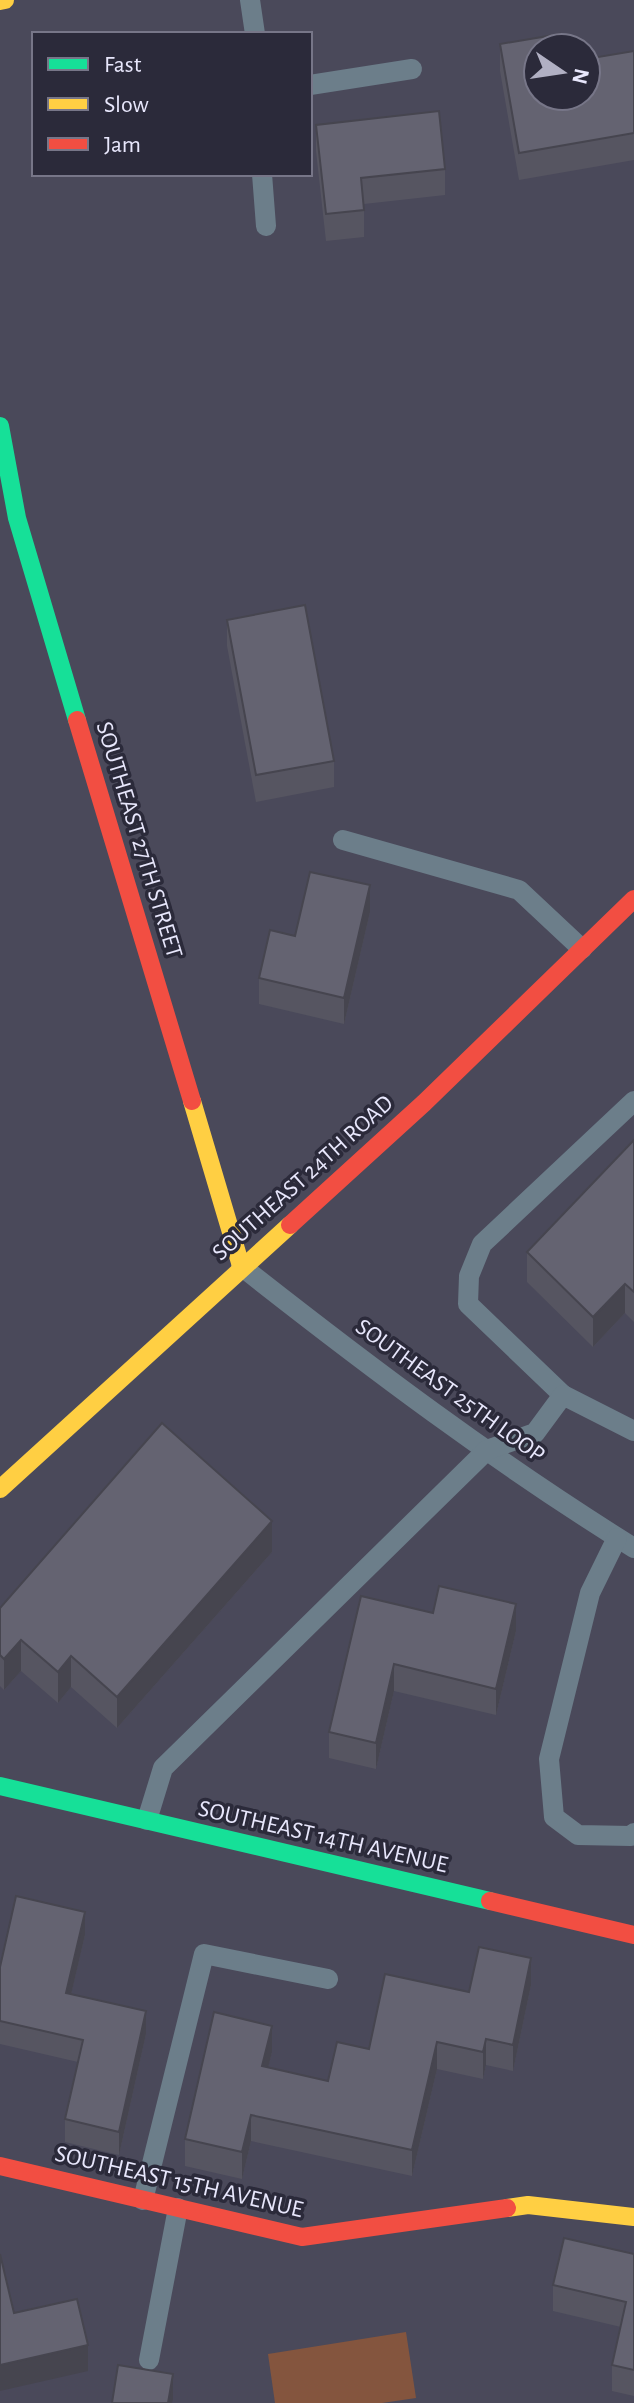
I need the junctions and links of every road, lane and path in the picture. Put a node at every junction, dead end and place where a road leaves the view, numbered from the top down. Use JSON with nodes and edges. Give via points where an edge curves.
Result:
{"nodes":[{"id":1,"x":250,"y":0,"type":"edge"},
{"id":2,"x":255,"y":32,"type":"edge"},
{"id":3,"x":412,"y":69,"type":"dead end"},
{"id":4,"x":312,"y":85,"type":"edge"},
{"id":5,"x":262,"y":176,"type":"edge"},
{"id":6,"x":266,"y":226,"type":"dead end"},
{"id":7,"x":0,"y":426,"type":"edge"},
{"id":8,"x":343,"y":840,"type":"dead end"},
{"id":9,"x":634,"y":899,"type":"edge"},
{"id":10,"x":582,"y":949,"type":"junction"},
{"id":11,"x":634,"y":1101,"type":"edge"},
{"id":12,"x":241,"y":1266,"type":"junction"},
{"id":13,"x":563,"y":1395,"type":"junction"},
{"id":14,"x":634,"y":1431,"type":"edge"},
{"id":15,"x":487,"y":1450,"type":"junction"},
{"id":16,"x":0,"y":1489,"type":"edge"},
{"id":17,"x":626,"y":1543,"type":"edge"},
{"id":18,"x":0,"y":1786,"type":"edge"},
{"id":19,"x":147,"y":1820,"type":"junction"},
{"id":20,"x":634,"y":1833,"type":"edge"},
{"id":21,"x":634,"y":1935,"type":"edge"},
{"id":22,"x":328,"y":1979,"type":"dead end"},
{"id":23,"x":0,"y":2166,"type":"edge"},
{"id":24,"x":143,"y":2200,"type":"junction"},
{"id":25,"x":178,"y":2208,"type":"junction"},
{"id":26,"x":634,"y":2217,"type":"edge"},
{"id":27,"x":149,"y":2360,"type":"dead end"}],
"edges":[{"from":1,"to":2,"type":"lane"},
{"from":3,"to":4,"type":"lane"},
{"from":5,"to":6,"type":"lane"},
{"from":7,"to":12,"type":"street","name":"SOUTHEAST 27TH STREET","via":[[17,518]]},
{"from":8,"to":10,"type":"lane","via":[[519,890]]},
{"from":9,"to":10,"type":"street","name":"SOUTHEAST 24TH ROAD"},
{"from":10,"to":12,"type":"street","name":"SOUTHEAST 24TH ROAD","via":[[424,1103]]},
{"from":11,"to":13,"type":"lane","via":[[482,1244],[469,1276],[468,1304]]},
{"from":12,"to":15,"type":"lane","name":"SOUTHEAST 25TH LOOP"},
{"from":12,"to":16,"type":"street","name":"SOUTHEAST 24TH ROAD"},
{"from":13,"to":14,"type":"lane"},
{"from":13,"to":15,"type":"lane","via":[[535,1433]]},
{"from":15,"to":17,"type":"lane","name":"SOUTHEAST 25TH LOOP"},
{"from":15,"to":19,"type":"lane","via":[[163,1768]]},
{"from":17,"to":20,"type":"lane","via":[[590,1593],[549,1759],[554,1817],[578,1835]]},
{"from":18,"to":19,"type":"street","name":"SOUTHEAST 14TH AVENUE"},
{"from":19,"to":21,"type":"street","name":"SOUTHEAST 14TH AVENUE"},
{"from":22,"to":24,"type":"lane","via":[[204,1954]]},
{"from":23,"to":24,"type":"street","name":"SOUTHEAST 15TH AVENUE"},
{"from":24,"to":25,"type":"street","name":"SOUTHEAST 15TH AVENUE"},
{"from":25,"to":26,"type":"street","name":"SOUTHEAST 15TH AVENUE","via":[[302,2237],[528,2205]]},
{"from":25,"to":27,"type":"lane"}]}
